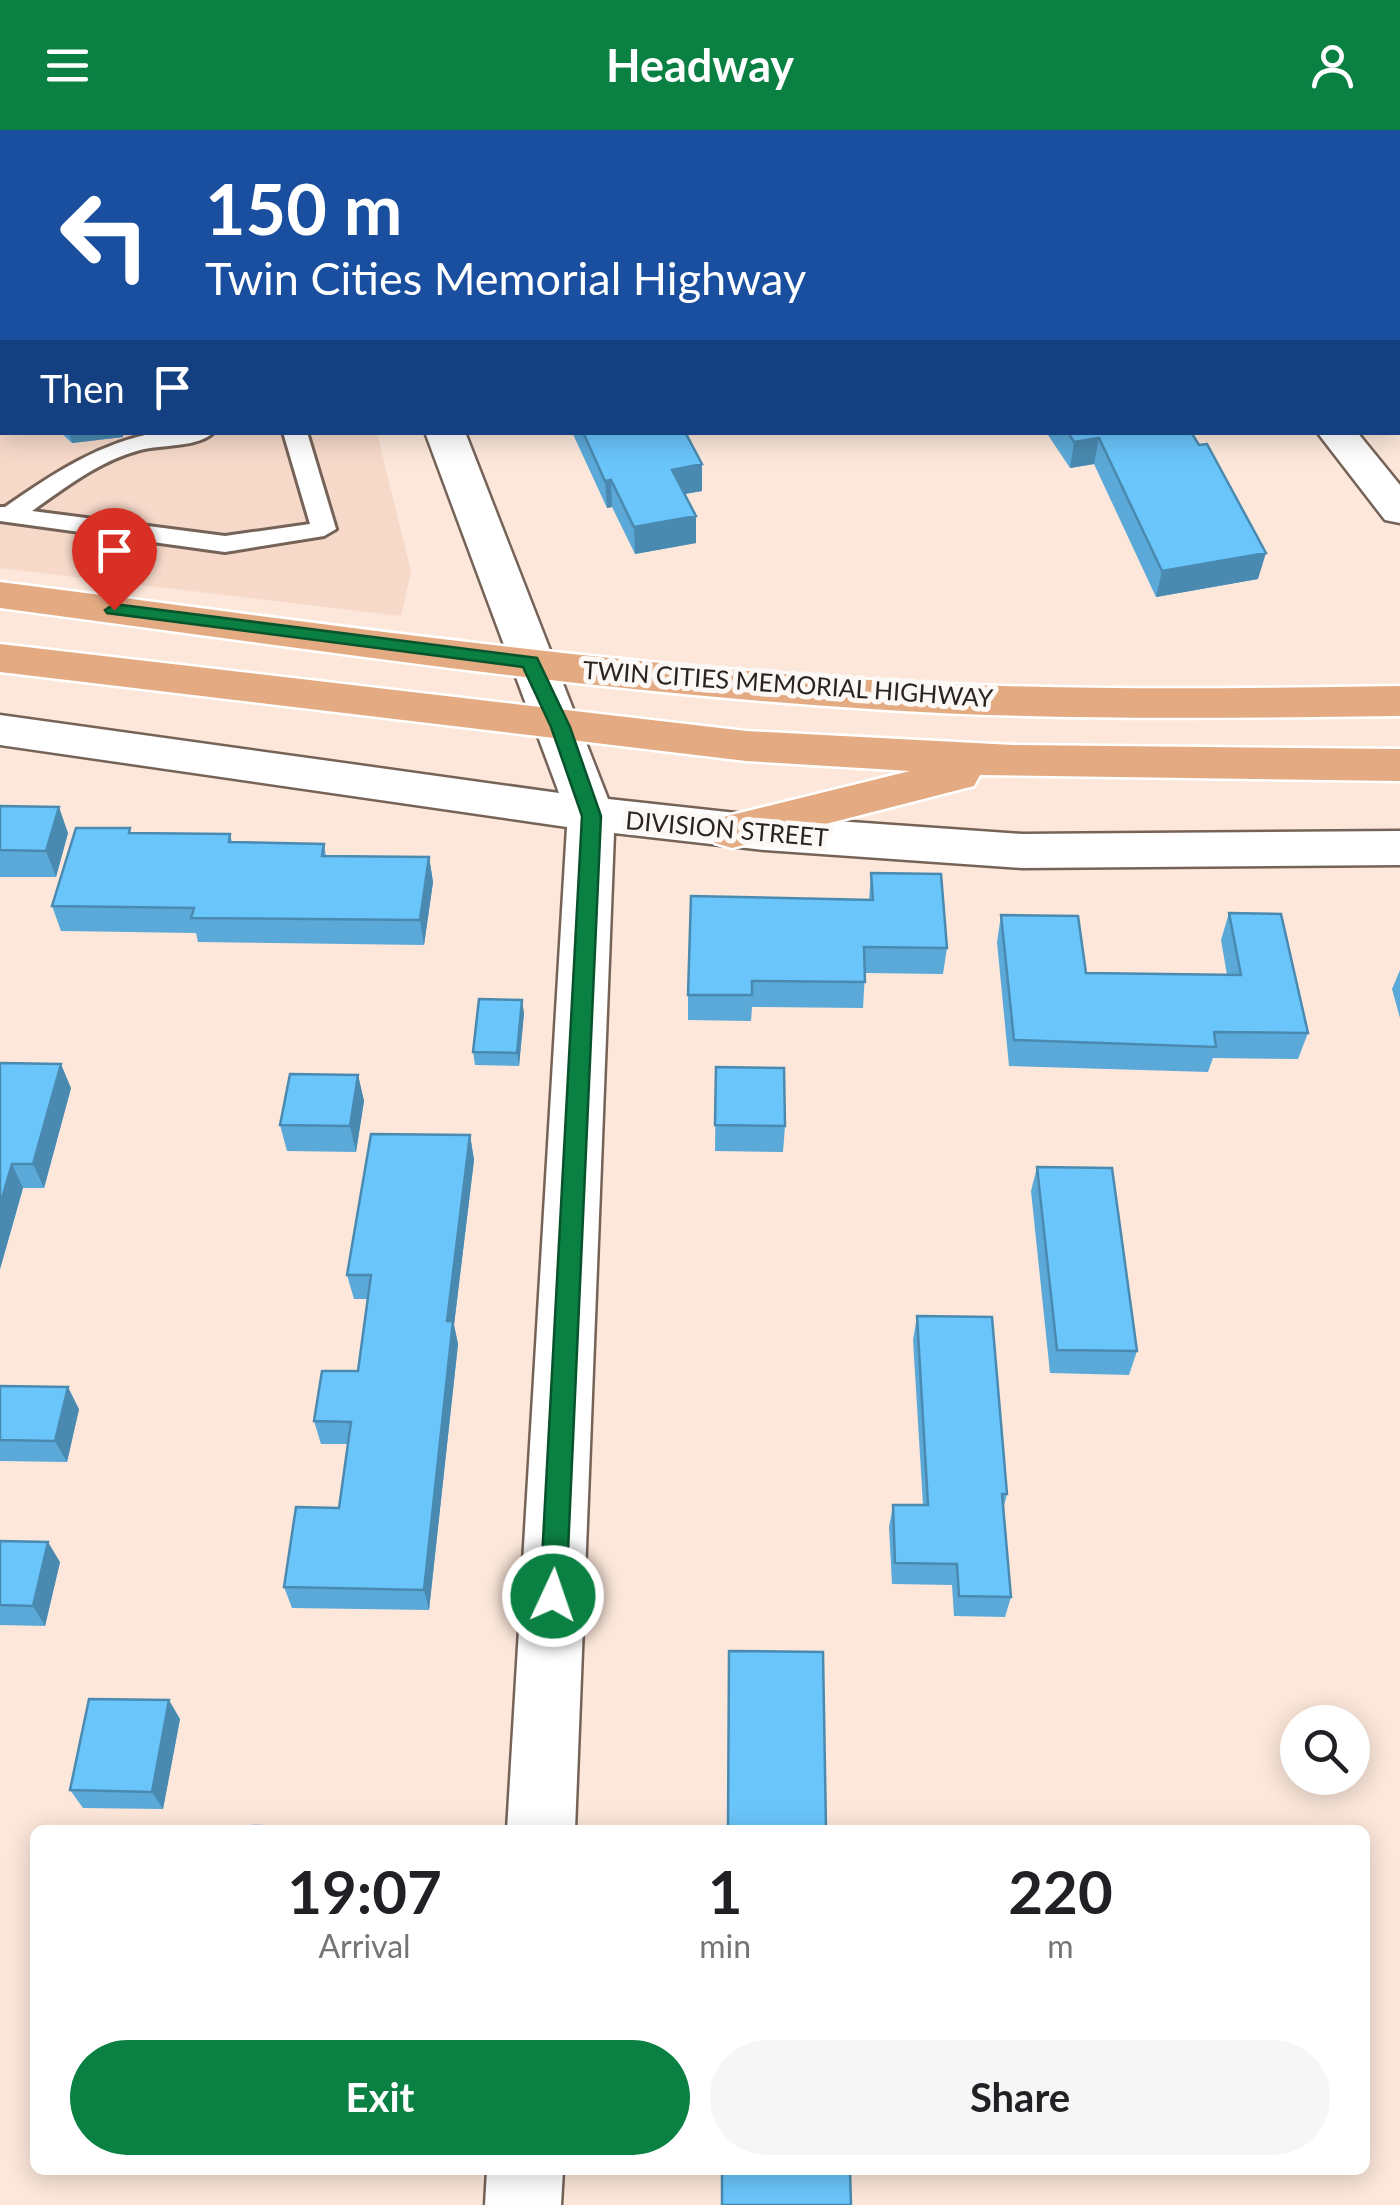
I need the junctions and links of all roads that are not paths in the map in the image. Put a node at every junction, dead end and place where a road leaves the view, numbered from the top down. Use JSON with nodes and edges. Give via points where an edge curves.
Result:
{"nodes":[{"id":1,"x":186,"y":435,"type":"edge"},
{"id":2,"x":295,"y":435,"type":"edge"},
{"id":3,"x":446,"y":435,"type":"edge"},
{"id":4,"x":1338,"y":435,"type":"edge"},
{"id":5,"x":1400,"y":511,"type":"edge"},
{"id":6,"x":5,"y":514,"type":"edge"},
{"id":7,"x":0,"y":595,"type":"edge"},
{"id":8,"x":0,"y":658,"type":"edge"},
{"id":9,"x":530,"y":662,"type":"junction"},
{"id":10,"x":1400,"y":701,"type":"edge"},
{"id":11,"x":560,"y":727,"type":"junction"},
{"id":12,"x":0,"y":730,"type":"edge"},
{"id":13,"x":1013,"y":761,"type":"junction"},
{"id":14,"x":1400,"y":765,"type":"edge"},
{"id":15,"x":592,"y":816,"type":"junction"},
{"id":16,"x":732,"y":830,"type":"junction"},
{"id":17,"x":1400,"y":848,"type":"edge"},
{"id":18,"x":541,"y":1825,"type":"edge"},
{"id":19,"x":524,"y":2175,"type":"edge"},
{"id":20,"x":523,"y":2205,"type":"edge"}],
"edges":[{"from":1,"to":6,"type":"lane","via":[[133,444],[81,466]]},
{"from":2,"to":6,"type":"lane","via":[[324,528],[225,544]]},
{"from":3,"to":9,"type":"street"},
{"from":4,"to":5,"type":"street"},
{"from":7,"to":9,"type":"main road","name":"TWIN CITIES MEMORIAL HIGHWAY"},
{"from":8,"to":11,"type":"main road"},
{"from":9,"to":10,"type":"main road","name":"TWIN CITIES MEMORIAL HIGHWAY","via":[[799,689],[1102,705]]},
{"from":9,"to":11,"type":"street"},
{"from":11,"to":13,"type":"main road","via":[[746,746]]},
{"from":11,"to":15,"type":"street"},
{"from":12,"to":15,"type":"street","name":"DIVISION STREET"},
{"from":13,"to":14,"type":"main road"},
{"from":13,"to":16,"type":"main road"},
{"from":15,"to":16,"type":"street","name":"DIVISION STREET"},
{"from":15,"to":18,"type":"street"},
{"from":16,"to":17,"type":"street","name":"DIVISION STREET","via":[[1024,851]]},
{"from":19,"to":20,"type":"street"}]}
